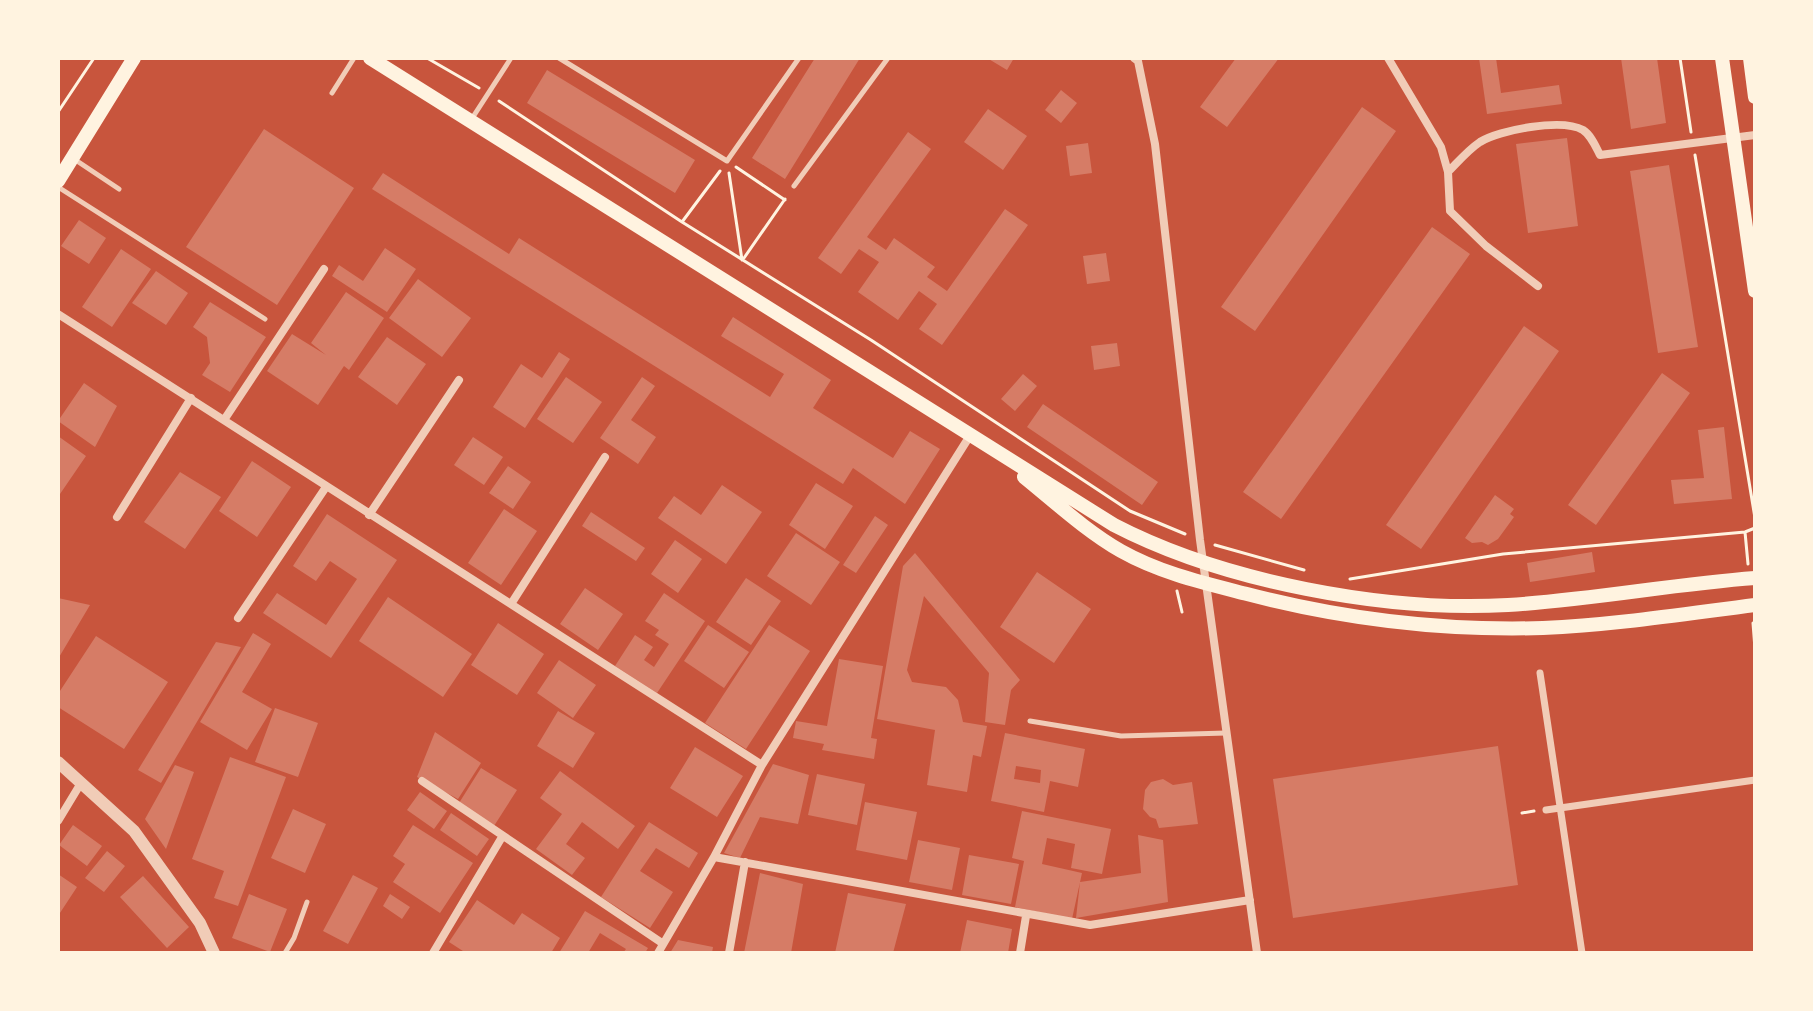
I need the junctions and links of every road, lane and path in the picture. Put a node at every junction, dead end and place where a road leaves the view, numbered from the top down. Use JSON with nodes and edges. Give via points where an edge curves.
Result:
{"nodes":[{"id":1,"x":94,"y":58,"type":"edge"},
{"id":2,"x":134,"y":58,"type":"edge"},
{"id":3,"x":354,"y":58,"type":"edge"},
{"id":4,"x":370,"y":58,"type":"edge"},
{"id":5,"x":427,"y":58,"type":"edge"},
{"id":6,"x":511,"y":58,"type":"edge"},
{"id":7,"x":559,"y":58,"type":"edge"},
{"id":8,"x":799,"y":58,"type":"edge"},
{"id":9,"x":888,"y":58,"type":"edge"},
{"id":10,"x":1388,"y":58,"type":"edge"},
{"id":11,"x":1680,"y":58,"type":"edge"},
{"id":12,"x":1722,"y":58,"type":"edge"},
{"id":13,"x":1750,"y":58,"type":"edge"},
{"id":14,"x":1138,"y":59,"type":"edge"},
{"id":15,"x":332,"y":93,"type":"dead end"},
{"id":16,"x":488,"y":93,"type":"junction"},
{"id":17,"x":1755,"y":97,"type":"edge"},
{"id":18,"x":58,"y":112,"type":"edge"},
{"id":19,"x":470,"y":121,"type":"junction"},
{"id":20,"x":1755,"y":135,"type":"edge"},
{"id":21,"x":1733,"y":137,"type":"junction"},
{"id":22,"x":1692,"y":142,"type":"junction"},
{"id":23,"x":73,"y":158,"type":"junction"},
{"id":24,"x":727,"y":161,"type":"junction"},
{"id":25,"x":1448,"y":172,"type":"junction"},
{"id":26,"x":58,"y":181,"type":"edge"},
{"id":27,"x":794,"y":186,"type":"joint"},
{"id":28,"x":58,"y":187,"type":"edge"},
{"id":29,"x":119,"y":189,"type":"dead end"},
{"id":30,"x":785,"y":200,"type":"junction"},
{"id":31,"x":682,"y":222,"type":"junction"},
{"id":32,"x":742,"y":260,"type":"junction"},
{"id":33,"x":324,"y":269,"type":"dead end"},
{"id":34,"x":1538,"y":286,"type":"dead end"},
{"id":35,"x":1755,"y":291,"type":"edge"},
{"id":36,"x":58,"y":314,"type":"edge"},
{"id":37,"x":265,"y":319,"type":"dead end"},
{"id":38,"x":459,"y":380,"type":"dead end"},
{"id":39,"x":191,"y":398,"type":"junction"},
{"id":40,"x":224,"y":420,"type":"junction"},
{"id":41,"x":971,"y":434,"type":"junction"},
{"id":42,"x":605,"y":457,"type":"dead end"},
{"id":43,"x":326,"y":487,"type":"junction"},
{"id":44,"x":369,"y":515,"type":"junction"},
{"id":45,"x":117,"y":517,"type":"dead end"},
{"id":46,"x":1755,"y":518,"type":"edge"},
{"id":47,"x":1755,"y":528,"type":"edge"},
{"id":48,"x":1200,"y":540,"type":"junction"},
{"id":49,"x":1203,"y":561,"type":"junction"},
{"id":50,"x":1312,"y":572,"type":"dead end"},
{"id":51,"x":1755,"y":578,"type":"edge"},
{"id":52,"x":1341,"y":580,"type":"dead end"},
{"id":53,"x":1206,"y":584,"type":"junction"},
{"id":54,"x":511,"y":604,"type":"junction"},
{"id":55,"x":1755,"y":605,"type":"edge"},
{"id":56,"x":238,"y":618,"type":"dead end"},
{"id":57,"x":1540,"y":673,"type":"dead end"},
{"id":58,"x":1030,"y":721,"type":"dead end"},
{"id":59,"x":1227,"y":733,"type":"junction"},
{"id":60,"x":58,"y":762,"type":"edge"},
{"id":61,"x":762,"y":765,"type":"junction"},
{"id":62,"x":1755,"y":780,"type":"edge"},
{"id":63,"x":422,"y":781,"type":"dead end"},
{"id":64,"x":81,"y":783,"type":"junction"},
{"id":65,"x":1560,"y":808,"type":"junction"},
{"id":66,"x":1546,"y":810,"type":"dead end"},
{"id":67,"x":58,"y":821,"type":"edge"},
{"id":68,"x":502,"y":837,"type":"junction"},
{"id":69,"x":714,"y":857,"type":"junction"},
{"id":70,"x":745,"y":862,"type":"junction"},
{"id":71,"x":1250,"y":900,"type":"junction"},
{"id":72,"x":307,"y":902,"type":"dead end"},
{"id":73,"x":1026,"y":916,"type":"junction"},
{"id":74,"x":662,"y":943,"type":"junction"},
{"id":75,"x":214,"y":953,"type":"edge"},
{"id":76,"x":285,"y":953,"type":"edge"},
{"id":77,"x":433,"y":953,"type":"edge"},
{"id":78,"x":658,"y":953,"type":"edge"},
{"id":79,"x":729,"y":953,"type":"edge"},
{"id":80,"x":1020,"y":953,"type":"edge"},
{"id":81,"x":1257,"y":953,"type":"edge"},
{"id":82,"x":1582,"y":953,"type":"edge"}],
"edges":[{"from":1,"to":18,"type":"path"},
{"from":2,"to":23,"type":"main road"},
{"from":3,"to":15,"type":"lane"},
{"from":4,"to":19,"type":"main road"},
{"from":5,"to":16,"type":"path"},
{"from":6,"to":16,"type":"lane"},
{"from":7,"to":24,"type":"lane"},
{"from":8,"to":24,"type":"lane"},
{"from":9,"to":27,"type":"lane"},
{"from":10,"to":25,"type":"street","via":[[1441,147]]},
{"from":11,"to":22,"type":"path"},
{"from":12,"to":21,"type":"main road"},
{"from":13,"to":17,"type":"main road"},
{"from":14,"to":48,"type":"street","via":[[1155,144]]},
{"from":16,"to":19,"type":"lane"},
{"from":16,"to":31,"type":"path"},
{"from":19,"to":41,"type":"main road"},
{"from":20,"to":21,"type":"street"},
{"from":21,"to":22,"type":"street"},
{"from":21,"to":35,"type":"main road"},
{"from":22,"to":25,"type":"street","via":[[1600,155],[1583,130],[1562,124],[1498,133],[1478,143]]},
{"from":22,"to":46,"type":"path"},
{"from":23,"to":26,"type":"main road"},
{"from":23,"to":29,"type":"lane"},
{"from":24,"to":30,"type":"path"},
{"from":24,"to":31,"type":"path"},
{"from":24,"to":32,"type":"path"},
{"from":25,"to":34,"type":"street","via":[[1450,211]]},
{"from":27,"to":30,"type":"path"},
{"from":28,"to":37,"type":"lane"},
{"from":30,"to":32,"type":"path"},
{"from":31,"to":32,"type":"path"},
{"from":32,"to":48,"type":"path","via":[[1130,511]]},
{"from":33,"to":40,"type":"street"},
{"from":36,"to":39,"type":"street"},
{"from":38,"to":44,"type":"street"},
{"from":39,"to":40,"type":"street"},
{"from":39,"to":45,"type":"street"},
{"from":40,"to":43,"type":"street"},
{"from":41,"to":49,"type":"main road","via":[[1114,525]]},
{"from":41,"to":53,"type":"main road","via":[[1107,542]]},
{"from":41,"to":61,"type":"street"},
{"from":42,"to":54,"type":"street"},
{"from":43,"to":44,"type":"street"},
{"from":43,"to":56,"type":"street"},
{"from":44,"to":54,"type":"street"},
{"from":47,"to":52,"type":"path","via":[[1503,554]]},
{"from":48,"to":49,"type":"street"},
{"from":48,"to":50,"type":"path"},
{"from":49,"to":51,"type":"main road","via":[[1326,592],[1454,605],[1519,604]]},
{"from":49,"to":53,"type":"street"},
{"from":53,"to":55,"type":"main road","via":[[1341,614],[1476,627],[1613,623]]},
{"from":53,"to":59,"type":"street"},
{"from":54,"to":61,"type":"street"},
{"from":57,"to":65,"type":"street"},
{"from":58,"to":59,"type":"lane","via":[[1121,736]]},
{"from":59,"to":71,"type":"street"},
{"from":60,"to":64,"type":"street"},
{"from":61,"to":69,"type":"street"},
{"from":62,"to":65,"type":"street"},
{"from":63,"to":68,"type":"street"},
{"from":64,"to":67,"type":"street"},
{"from":64,"to":75,"type":"street","via":[[134,831],[200,923]]},
{"from":65,"to":66,"type":"street"},
{"from":65,"to":82,"type":"street"},
{"from":68,"to":74,"type":"street"},
{"from":68,"to":77,"type":"street"},
{"from":69,"to":70,"type":"street"},
{"from":69,"to":74,"type":"street"},
{"from":70,"to":73,"type":"street"},
{"from":70,"to":79,"type":"street"},
{"from":71,"to":73,"type":"street","via":[[1090,925]]},
{"from":71,"to":81,"type":"street"},
{"from":72,"to":76,"type":"lane"},
{"from":73,"to":80,"type":"street"},
{"from":74,"to":78,"type":"street"}]}
